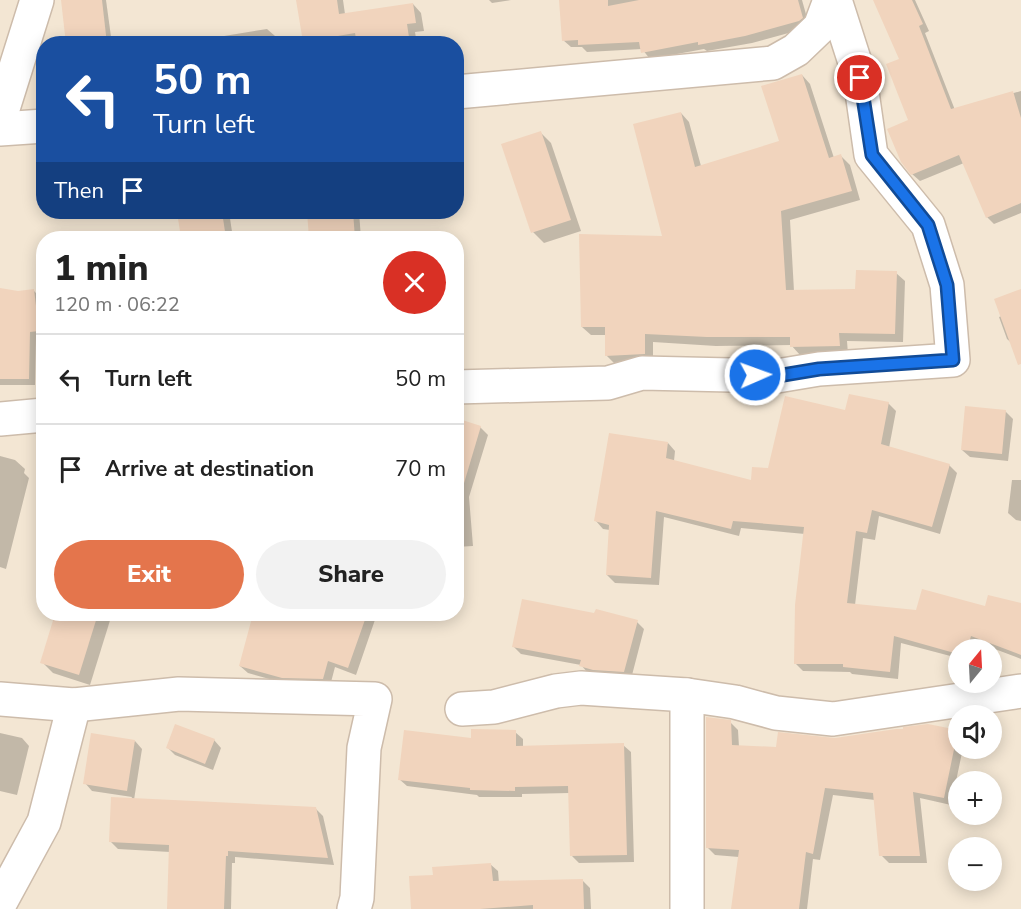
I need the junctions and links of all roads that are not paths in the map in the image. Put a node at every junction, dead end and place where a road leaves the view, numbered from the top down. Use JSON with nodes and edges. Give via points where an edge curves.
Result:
{"nodes":[{"id":1,"x":37,"y":0,"type":"edge"},
{"id":2,"x":830,"y":0,"type":"edge"},
{"id":3,"x":835,"y":0,"type":"edge"},
{"id":4,"x":464,"y":91,"type":"edge"},
{"id":5,"x":0,"y":118,"type":"edge"},
{"id":6,"x":36,"y":127,"type":"edge"},
{"id":7,"x":0,"y":129,"type":"edge"},
{"id":8,"x":464,"y":387,"type":"edge"},
{"id":9,"x":36,"y":416,"type":"edge"},
{"id":10,"x":0,"y":419,"type":"edge"},
{"id":11,"x":1021,"y":691,"type":"edge"},
{"id":12,"x":687,"y":695,"type":"junction"},
{"id":13,"x":0,"y":699,"type":"edge"},
{"id":14,"x":74,"y":705,"type":"junction"},
{"id":15,"x":462,"y":709,"type":"dead end"},
{"id":16,"x":0,"y":903,"type":"edge"},
{"id":17,"x":354,"y":909,"type":"edge"},
{"id":18,"x":687,"y":909,"type":"edge"}],
"edges":[{"from":1,"to":5,"type":"street"},
{"from":2,"to":4,"type":"street","via":[[820,27],[796,50],[773,63]]},
{"from":3,"to":8,"type":"street","via":[[860,78],[872,155],[928,225],[947,285],[953,360],[819,369],[777,376],[642,373],[608,383]]},
{"from":6,"to":7,"type":"street"},
{"from":9,"to":10,"type":"street"},
{"from":11,"to":12,"type":"street","via":[[833,719]]},
{"from":12,"to":15,"type":"street","via":[[581,687],[494,707]]},
{"from":12,"to":18,"type":"street"},
{"from":13,"to":14,"type":"street"},
{"from":14,"to":16,"type":"street","via":[[44,822]]},
{"from":14,"to":17,"type":"street","via":[[179,694],[375,699],[364,748]]}]}
